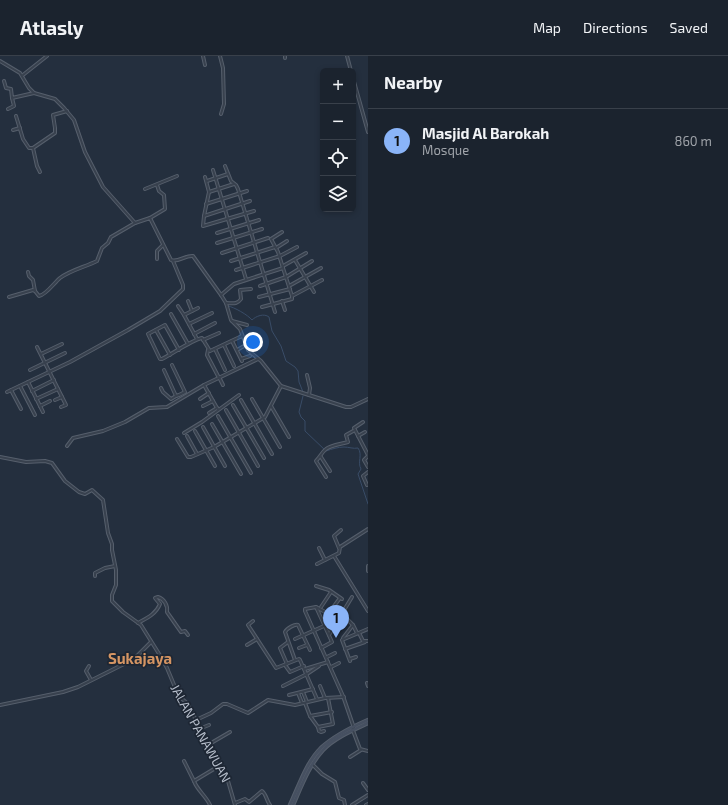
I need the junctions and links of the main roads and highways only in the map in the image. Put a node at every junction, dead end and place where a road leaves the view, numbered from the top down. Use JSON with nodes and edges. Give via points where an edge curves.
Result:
{"nodes":[{"id":1,"x":368,"y":721,"type":"edge"},
{"id":2,"x":315,"y":759,"type":"junction"},
{"id":3,"x":298,"y":790,"type":"junction"},
{"id":4,"x":292,"y":805,"type":"edge"}],
"edges":[{"from":1,"to":2,"type":"main road","via":[[328,742]]},
{"from":2,"to":3,"type":"main road"},
{"from":2,"to":3,"type":"main road"},
{"from":3,"to":4,"type":"main road"}]}
